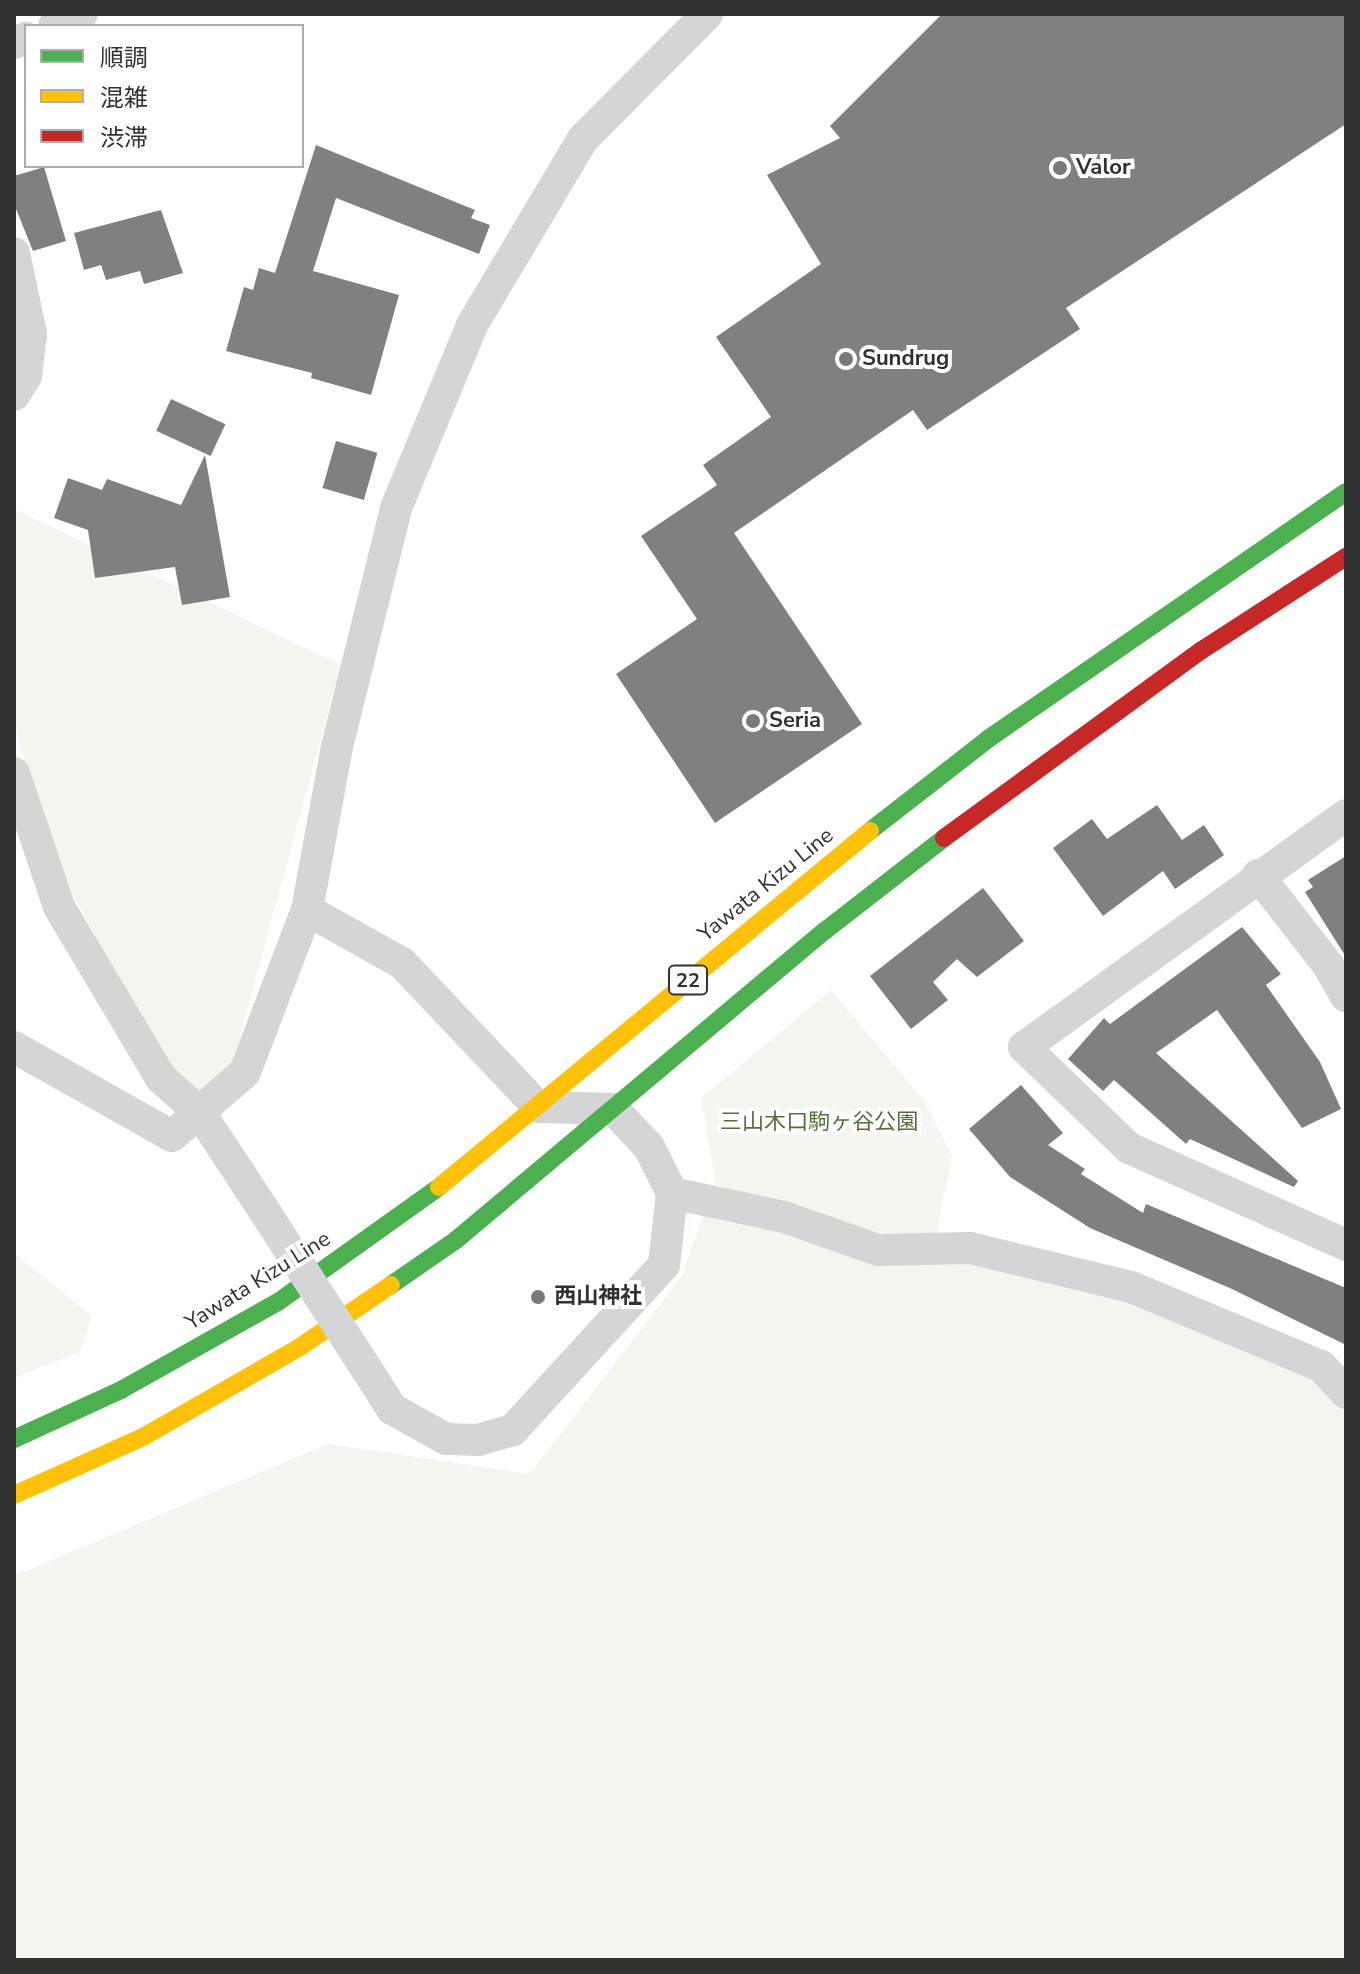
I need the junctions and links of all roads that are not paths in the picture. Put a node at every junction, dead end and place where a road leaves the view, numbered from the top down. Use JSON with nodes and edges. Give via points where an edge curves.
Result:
{"nodes":[{"id":1,"x":82,"y":14,"type":"edge"},
{"id":2,"x":707,"y":14,"type":"edge"},
{"id":3,"x":59,"y":24,"type":"edge"},
{"id":4,"x":14,"y":253,"type":"edge"},
{"id":5,"x":14,"y":395,"type":"edge"},
{"id":6,"x":1346,"y":492,"type":"edge"},
{"id":7,"x":1346,"y":557,"type":"edge"},
{"id":8,"x":14,"y":773,"type":"edge"},
{"id":9,"x":1346,"y":815,"type":"edge"},
{"id":10,"x":1258,"y":875,"type":"junction"},
{"id":11,"x":307,"y":910,"type":"junction"},
{"id":12,"x":1346,"y":996,"type":"edge"},
{"id":13,"x":14,"y":1047,"type":"edge"},
{"id":14,"x":538,"y":1107,"type":"junction"},
{"id":15,"x":613,"y":1109,"type":"junction"},
{"id":16,"x":200,"y":1113,"type":"junction"},
{"id":17,"x":672,"y":1193,"type":"junction"},
{"id":18,"x":1346,"y":1245,"type":"edge"},
{"id":19,"x":1346,"y":1393,"type":"edge"},
{"id":20,"x":14,"y":1439,"type":"edge"},
{"id":21,"x":14,"y":1495,"type":"edge"}],
"edges":[{"from":1,"to":3,"type":"street"},
{"from":2,"to":11,"type":"street","via":[[583,139],[472,325],[396,508],[337,747]]},
{"from":4,"to":5,"type":"street","via":[[31,334],[26,376]]},
{"from":6,"to":14,"type":"main road","name":"Yawata Kizu Line","number":"22","via":[[988,739],[792,892]]},
{"from":7,"to":15,"type":"main road","number":"22","via":[[1202,650],[1018,781],[826,930]]},
{"from":8,"to":16,"type":"street","via":[[59,907],[161,1078]]},
{"from":9,"to":10,"type":"street"},
{"from":10,"to":12,"type":"street"},
{"from":10,"to":18,"type":"street","via":[[1024,1047],[1129,1148]]},
{"from":11,"to":14,"type":"street","via":[[402,963]]},
{"from":11,"to":16,"type":"street","via":[[245,1072]]},
{"from":13,"to":16,"type":"street","via":[[172,1136]]},
{"from":14,"to":15,"type":"street"},
{"from":14,"to":20,"type":"main road","name":"Yawata Kizu Line","number":"22","via":[[425,1199],[278,1302],[121,1390]]},
{"from":15,"to":17,"type":"street","via":[[649,1147]]},
{"from":15,"to":21,"type":"main road","number":"22","via":[[456,1240],[300,1347],[143,1437]]},
{"from":16,"to":17,"type":"street","bridge":true,"via":[[392,1409],[446,1439],[478,1440],[513,1430],[664,1265]]},
{"from":17,"to":19,"type":"street","via":[[784,1217],[878,1250],[970,1248],[1131,1287],[1321,1366]]}]}
